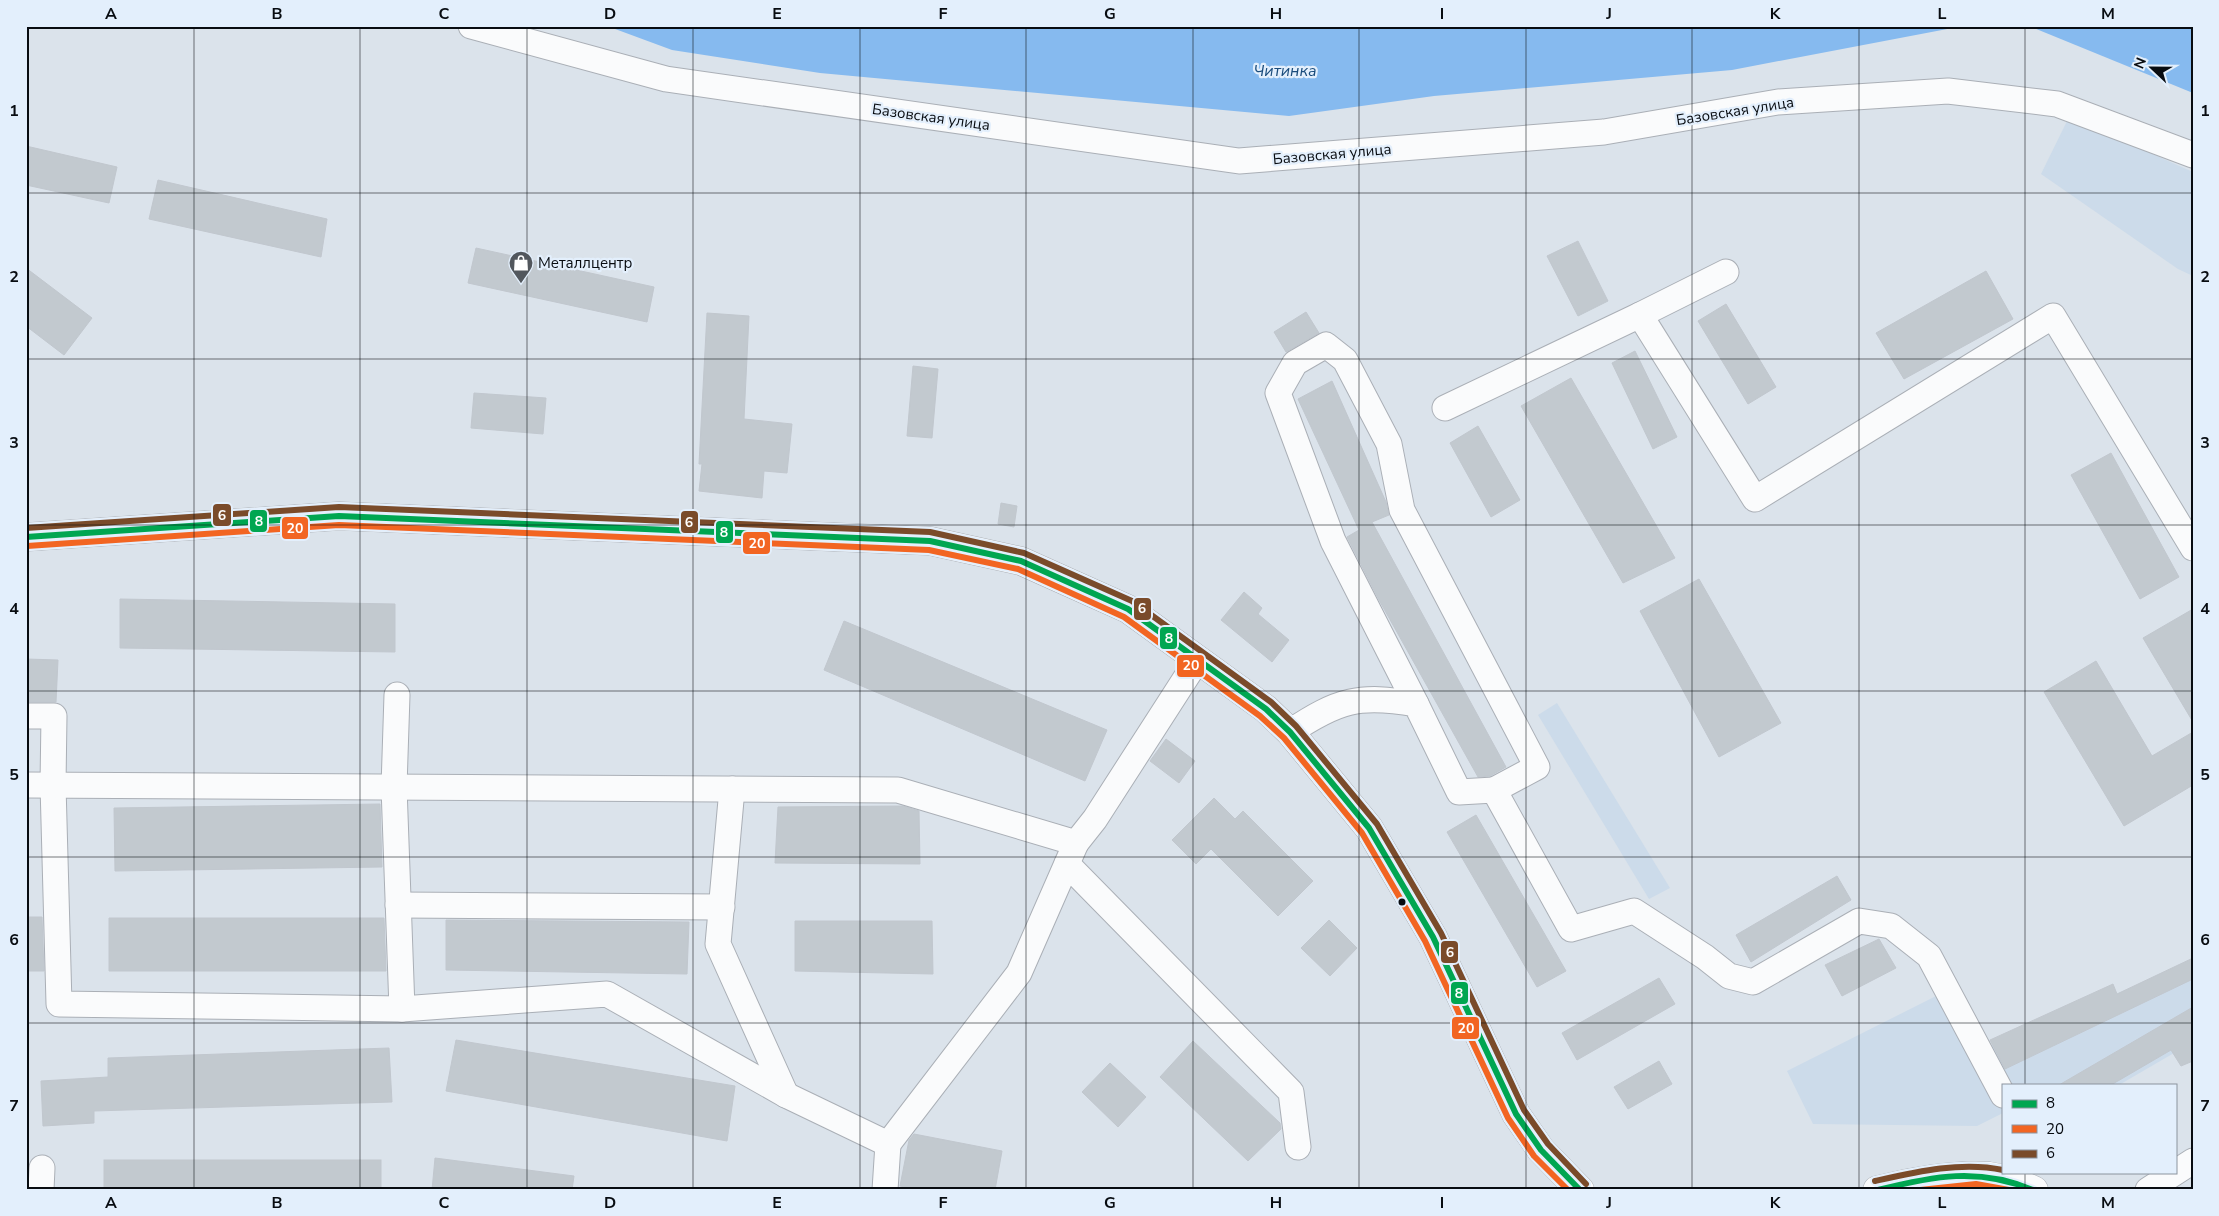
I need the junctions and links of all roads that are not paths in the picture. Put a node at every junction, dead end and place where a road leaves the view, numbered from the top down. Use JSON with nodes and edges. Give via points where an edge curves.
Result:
{"nodes":[{"id":1,"x":471,"y":26,"type":"edge"},
{"id":2,"x":2193,"y":156,"type":"edge"},
{"id":3,"x":1726,"y":272,"type":"dead end"},
{"id":4,"x":1640,"y":315,"type":"junction"},
{"id":5,"x":1445,"y":408,"type":"dead end"},
{"id":6,"x":26,"y":536,"type":"edge"},
{"id":7,"x":2193,"y":548,"type":"edge"},
{"id":8,"x":1198,"y":660,"type":"junction"},
{"id":9,"x":397,"y":695,"type":"dead end"},
{"id":10,"x":1416,"y":704,"type":"junction"},
{"id":11,"x":26,"y":716,"type":"edge"},
{"id":12,"x":1290,"y":732,"type":"junction"},
{"id":13,"x":26,"y":785,"type":"edge"},
{"id":14,"x":54,"y":785,"type":"junction"},
{"id":15,"x":394,"y":787,"type":"junction"},
{"id":16,"x":732,"y":789,"type":"junction"},
{"id":17,"x":1494,"y":790,"type":"junction"},
{"id":18,"x":1071,"y":854,"type":"junction"},
{"id":19,"x":398,"y":906,"type":"junction"},
{"id":20,"x":722,"y":908,"type":"junction"},
{"id":21,"x":402,"y":1009,"type":"junction"},
{"id":22,"x":2002,"y":1093,"type":"edge"},
{"id":23,"x":786,"y":1096,"type":"junction"},
{"id":24,"x":888,"y":1144,"type":"junction"},
{"id":25,"x":1298,"y":1148,"type":"dead end"},
{"id":26,"x":2193,"y":1162,"type":"edge"},
{"id":27,"x":2176,"y":1173,"type":"edge"},
{"id":28,"x":2174,"y":1174,"type":"edge"},
{"id":29,"x":2023,"y":1182,"type":"edge"},
{"id":30,"x":885,"y":1190,"type":"edge"},
{"id":31,"x":1580,"y":1190,"type":"edge"},
{"id":32,"x":1877,"y":1190,"type":"edge"},
{"id":33,"x":2148,"y":1190,"type":"edge"}],
"edges":[{"from":1,"to":2,"type":"street","name":"Базовская улица","via":[[666,79],[1239,161],[1604,132],[1778,102],[1948,91],[2057,104]]},
{"from":3,"to":4,"type":"street"},
{"from":4,"to":5,"type":"street"},
{"from":4,"to":7,"type":"street","via":[[1755,499],[2053,316]]},
{"from":6,"to":8,"type":"main road","via":[[339,516],[930,541],[1021,561],[1128,609]]},
{"from":8,"to":12,"type":"main road","via":[[1266,709]]},
{"from":8,"to":18,"type":"street"},
{"from":9,"to":15,"type":"street"},
{"from":10,"to":12,"type":"street","via":[[1384,698],[1347,701],[1310,718]]},
{"from":10,"to":17,"type":"street","via":[[1459,792]]},
{"from":10,"to":17,"type":"street","via":[[1333,541],[1278,393],[1294,363],[1326,346],[1345,360],[1389,444],[1402,510],[1536,767]]},
{"from":11,"to":14,"type":"street","via":[[54,716]]},
{"from":12,"to":31,"type":"main road","via":[[1369,828],[1433,937],[1516,1114],[1541,1150]]},
{"from":13,"to":14,"type":"street"},
{"from":14,"to":15,"type":"street"},
{"from":14,"to":21,"type":"street","via":[[59,1004]]},
{"from":15,"to":16,"type":"street"},
{"from":15,"to":19,"type":"street"},
{"from":16,"to":18,"type":"street","via":[[898,790]]},
{"from":16,"to":20,"type":"street"},
{"from":17,"to":22,"type":"street","via":[[1571,929],[1634,911],[1706,957],[1729,976],[1753,982],[1859,921],[1891,926],[1929,956]]},
{"from":18,"to":24,"type":"street","via":[[1019,974]]},
{"from":18,"to":25,"type":"street","via":[[1291,1092]]},
{"from":19,"to":20,"type":"street"},
{"from":19,"to":21,"type":"street"},
{"from":20,"to":23,"type":"street","via":[[718,944]]},
{"from":21,"to":23,"type":"street","via":[[608,994]]},
{"from":23,"to":24,"type":"street"},
{"from":24,"to":30,"type":"street"},
{"from":26,"to":27,"type":"street"},
{"from":28,"to":33,"type":"street"},
{"from":29,"to":32,"type":"main road","via":[[1990,1176],[1963,1176]]}]}
